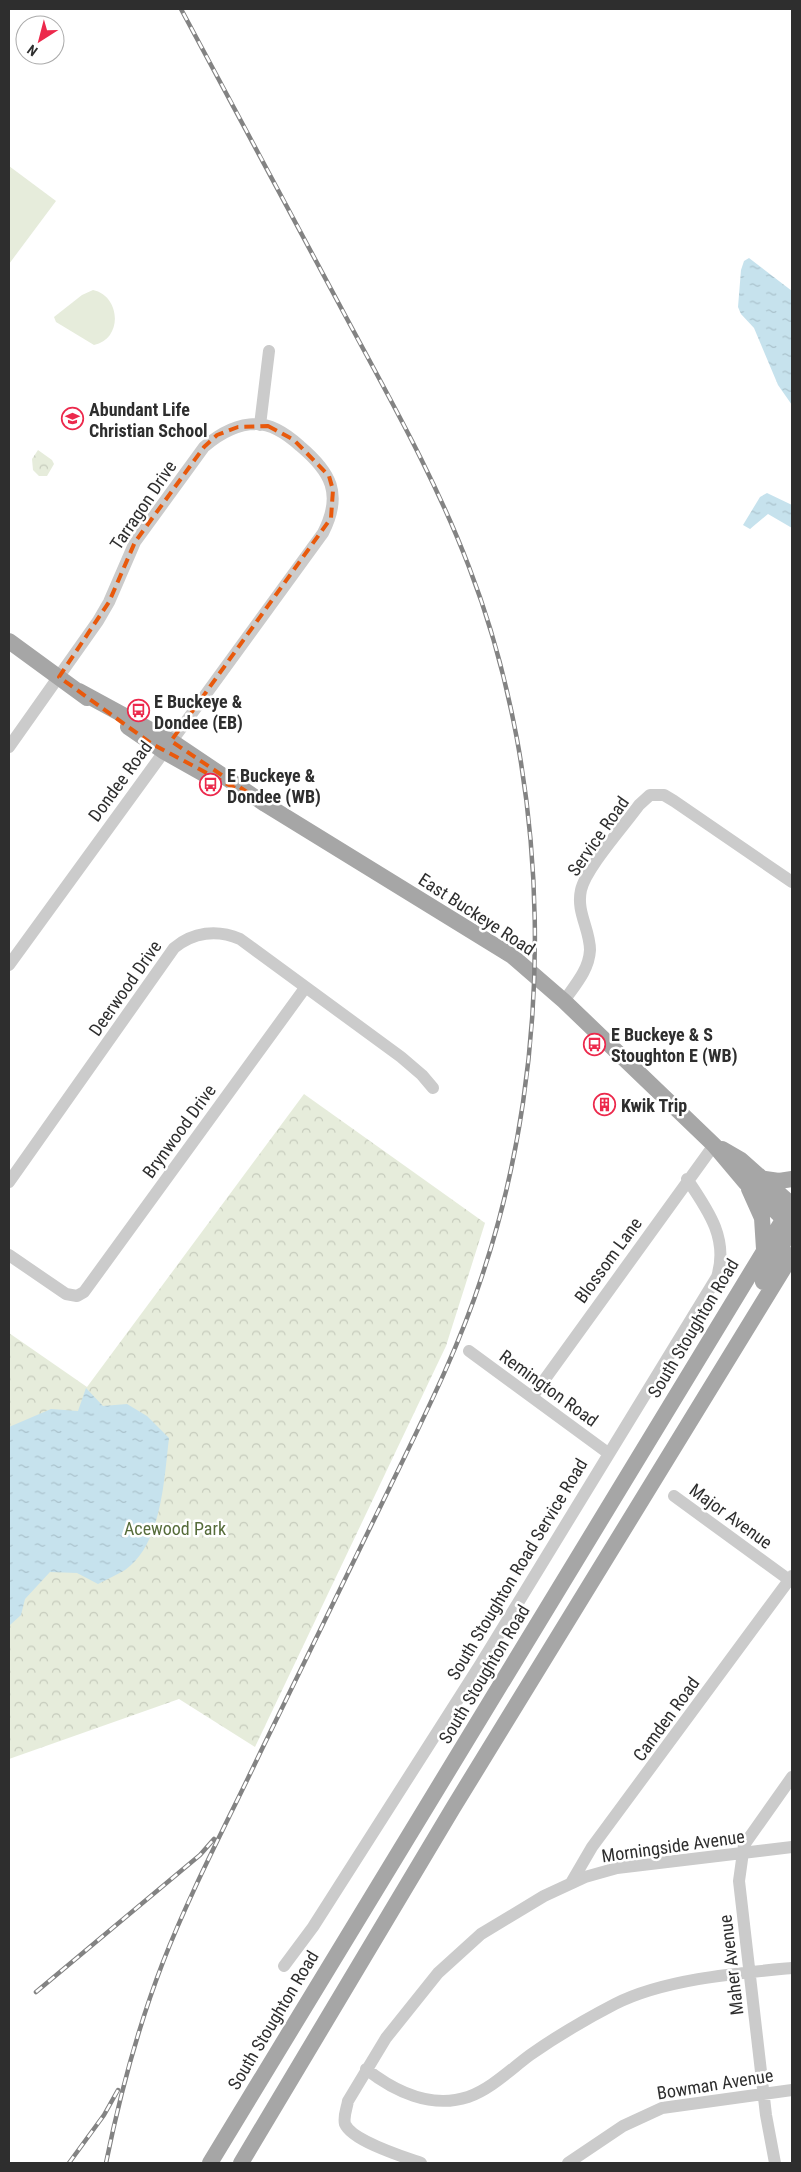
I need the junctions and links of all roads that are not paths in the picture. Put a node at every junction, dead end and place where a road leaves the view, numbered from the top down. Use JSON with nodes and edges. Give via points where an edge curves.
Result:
{"nodes":[{"id":1,"x":269,"y":351,"type":"dead end"},
{"id":2,"x":260,"y":425,"type":"junction"},
{"id":3,"x":9,"y":641,"type":"edge"},
{"id":4,"x":59,"y":677,"type":"junction"},
{"id":5,"x":167,"y":746,"type":"junction"},
{"id":6,"x":9,"y":747,"type":"edge"},
{"id":7,"x":792,"y":882,"type":"edge"},
{"id":8,"x":9,"y":965,"type":"edge"},
{"id":9,"x":304,"y":988,"type":"junction"},
{"id":10,"x":564,"y":1000,"type":"junction"},
{"id":11,"x":434,"y":1088,"type":"dead end"},
{"id":12,"x":714,"y":1144,"type":"junction"},
{"id":13,"x":765,"y":1179,"type":"junction"},
{"id":14,"x":792,"y":1179,"type":"edge"},
{"id":15,"x":687,"y":1180,"type":"junction"},
{"id":16,"x":9,"y":1182,"type":"edge"},
{"id":17,"x":746,"y":1183,"type":"junction"},
{"id":18,"x":791,"y":1216,"type":"edge"},
{"id":19,"x":764,"y":1249,"type":"junction"},
{"id":20,"x":9,"y":1255,"type":"edge"},
{"id":21,"x":792,"y":1255,"type":"edge"},
{"id":22,"x":787,"y":1270,"type":"edge"},
{"id":23,"x":468,"y":1351,"type":"dead end"},
{"id":24,"x":532,"y":1397,"type":"junction"},
{"id":25,"x":693,"y":1417,"type":"junction"},
{"id":26,"x":608,"y":1452,"type":"junction"},
{"id":27,"x":674,"y":1496,"type":"dead end"},
{"id":28,"x":791,"y":1579,"type":"edge"},
{"id":29,"x":792,"y":1777,"type":"edge"},
{"id":30,"x":792,"y":1847,"type":"edge"},
{"id":31,"x":741,"y":1854,"type":"junction"},
{"id":32,"x":571,"y":1883,"type":"junction"},
{"id":33,"x":284,"y":1966,"type":"dead end"},
{"id":34,"x":792,"y":1968,"type":"edge"},
{"id":35,"x":751,"y":1972,"type":"junction"},
{"id":36,"x":366,"y":2069,"type":"junction"},
{"id":37,"x":792,"y":2090,"type":"edge"},
{"id":38,"x":281,"y":2093,"type":"junction"},
{"id":39,"x":764,"y":2094,"type":"junction"},
{"id":40,"x":210,"y":2163,"type":"edge"},
{"id":41,"x":241,"y":2163,"type":"edge"},
{"id":42,"x":250,"y":2163,"type":"edge"},
{"id":43,"x":421,"y":2163,"type":"edge"},
{"id":44,"x":568,"y":2163,"type":"edge"},
{"id":45,"x":775,"y":2163,"type":"edge"}],
"edges":[{"from":1,"to":2,"type":"street"},
{"from":2,"to":4,"type":"street","name":"Tarragon Drive","via":[[228,430],[204,447],[135,542],[109,602]]},
{"from":2,"to":5,"type":"street","name":"Dondee Road","via":[[287,436],[318,460],[329,476],[333,490],[331,518]]},
{"from":3,"to":4,"type":"main road","name":"East Buckeye Road"},
{"from":4,"to":5,"type":"main road","name":"East Buckeye Road"},
{"from":4,"to":6,"type":"street","name":"Tarragon Drive"},
{"from":5,"to":8,"type":"street","name":"Dondee Road"},
{"from":5,"to":10,"type":"main road","name":"East Buckeye Road","via":[[512,956]]},
{"from":7,"to":10,"type":"street","name":"Service Road","via":[[669,798],[657,793],[650,795],[639,805],[583,884],[580,905],[589,945],[588,958],[581,976]]},
{"from":9,"to":11,"type":"street","name":"Deerwood Drive","via":[[401,1057]]},
{"from":9,"to":16,"type":"street","name":"Deerwood Drive","via":[[233,936],[205,933],[179,943]]},
{"from":9,"to":20,"type":"street","name":"Brynwood Drive","via":[[82,1294],[66,1294]]},
{"from":10,"to":12,"type":"main road","name":"East Buckeye Road"},
{"from":12,"to":13,"type":"main road","name":"East Buckeye Road"},
{"from":12,"to":15,"type":"street","name":"Blossom Lane"},
{"from":12,"to":17,"type":"main road","name":"East Buckeye Road"},
{"from":13,"to":14,"type":"main road"},
{"from":13,"to":18,"type":"main road","name":"East Buckeye Road"},
{"from":15,"to":24,"type":"street","name":"Blossom Lane"},
{"from":15,"to":26,"type":"street","name":"South Stoughton Road Service Road","via":[[717,1232],[721,1244],[721,1265],[696,1314]]},
{"from":17,"to":18,"type":"main road","name":"East Buckeye Road"},
{"from":17,"to":19,"type":"main road","via":[[762,1218]]},
{"from":18,"to":19,"type":"main road","name":"South Stoughton Road"},
{"from":18,"to":25,"type":"main road","via":[[772,1266],[732,1337]]},
{"from":19,"to":40,"type":"main road","name":"South Stoughton Road"},
{"from":21,"to":22,"type":"main road"},
{"from":22,"to":25,"type":"main road"},
{"from":23,"to":24,"type":"street","name":"Remington Road"},
{"from":24,"to":26,"type":"street","name":"Remington Road"},
{"from":25,"to":38,"type":"main road"},
{"from":26,"to":33,"type":"street","name":"South Stoughton Road Service Road","via":[[480,1664],[313,1927]]},
{"from":27,"to":28,"type":"street","name":"Major Avenue"},
{"from":28,"to":32,"type":"street","name":"Camden Road","via":[[592,1847]]},
{"from":29,"to":31,"type":"street","name":"Maher Avenue","via":[[755,1826]]},
{"from":30,"to":31,"type":"street","name":"Morningside Avenue"},
{"from":31,"to":32,"type":"street","name":"Morningside Avenue","via":[[617,1868]]},
{"from":31,"to":35,"type":"street","name":"Maher Avenue","via":[[739,1881]]},
{"from":32,"to":36,"type":"street","name":"Morningside Avenue","via":[[470,1943],[438,1973],[386,2038]]},
{"from":34,"to":35,"type":"street"},
{"from":35,"to":36,"type":"street","via":[[682,1983],[616,2004],[551,2040],[492,2084],[468,2097],[440,2101],[413,2096],[386,2085]]},
{"from":35,"to":39,"type":"street","name":"Maher Avenue"},
{"from":36,"to":43,"type":"street","via":[[348,2100],[344,2117],[347,2128],[377,2146]]},
{"from":37,"to":39,"type":"street","name":"Bowman Avenue"},
{"from":38,"to":41,"type":"main road"},
{"from":38,"to":42,"type":"main road"},
{"from":39,"to":44,"type":"street","name":"Bowman Avenue","via":[[662,2108],[623,2126]]},
{"from":39,"to":45,"type":"street","name":"Maher Avenue"}]}
